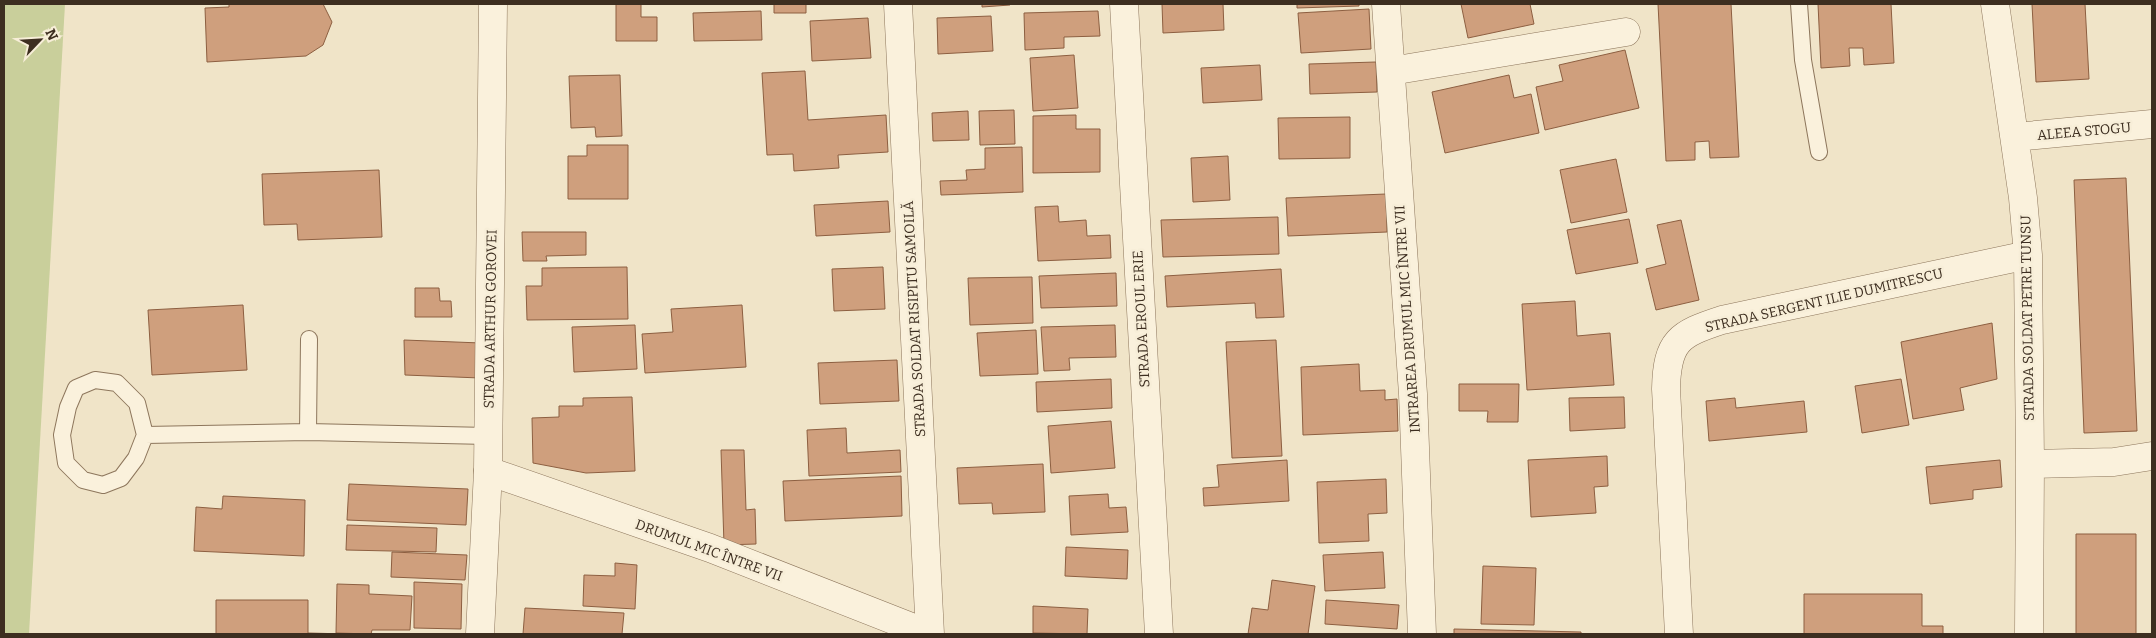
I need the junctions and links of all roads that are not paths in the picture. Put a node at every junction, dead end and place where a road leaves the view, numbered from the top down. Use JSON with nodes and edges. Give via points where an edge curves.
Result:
{"nodes":[{"id":1,"x":493,"y":4,"type":"edge"},
{"id":2,"x":898,"y":4,"type":"edge"},
{"id":3,"x":1124,"y":4,"type":"edge"},
{"id":4,"x":1386,"y":4,"type":"edge"},
{"id":5,"x":1799,"y":4,"type":"edge"},
{"id":6,"x":1995,"y":4,"type":"edge"},
{"id":7,"x":1626,"y":32,"type":"dead end"},
{"id":8,"x":1391,"y":71,"type":"junction"},
{"id":9,"x":2152,"y":124,"type":"edge"},
{"id":10,"x":2015,"y":137,"type":"junction"},
{"id":11,"x":1819,"y":152,"type":"dead end"},
{"id":12,"x":2028,"y":255,"type":"junction"},
{"id":13,"x":309,"y":339,"type":"dead end"},
{"id":14,"x":308,"y":432,"type":"junction"},
{"id":15,"x":145,"y":435,"type":"junction"},
{"id":16,"x":488,"y":436,"type":"junction"},
{"id":17,"x":2152,"y":456,"type":"edge"},
{"id":18,"x":2030,"y":464,"type":"junction"},
{"id":19,"x":488,"y":471,"type":"junction"},
{"id":20,"x":480,"y":634,"type":"edge"},
{"id":21,"x":929,"y":634,"type":"edge"},
{"id":22,"x":1159,"y":634,"type":"edge"},
{"id":23,"x":1422,"y":634,"type":"edge"},
{"id":24,"x":1680,"y":634,"type":"edge"},
{"id":25,"x":2029,"y":634,"type":"edge"}],
"edges":[{"from":1,"to":16,"type":"street","name":"STRADA ARTHUR GOROVEI"},
{"from":2,"to":21,"type":"street","name":"STRADA SOLDAT RISIPITU SAMOILĂ"},
{"from":3,"to":22,"type":"street","name":"STRADA EROUL ERIE"},
{"from":4,"to":8,"type":"street","name":"INTRAREA DRUMUL MIC ÎNTRE VII"},
{"from":5,"to":11,"type":"lane","via":[[1803,60]]},
{"from":6,"to":10,"type":"street","name":"STRADA SOLDAT PETRE TUNSU"},
{"from":7,"to":8,"type":"street"},
{"from":8,"to":23,"type":"street","name":"INTRAREA DRUMUL MIC ÎNTRE VII","via":[[1413,394]]},
{"from":9,"to":10,"type":"street","name":"ALEEA STOGU"},
{"from":10,"to":12,"type":"street","name":"STRADA SOLDAT PETRE TUNSU"},
{"from":12,"to":18,"type":"street","name":"STRADA SOLDAT PETRE TUNSU"},
{"from":12,"to":24,"type":"street","name":"STRADA SERGENT ILIE DUMITRESCU","via":[[1722,320],[1682,336],[1672,349],[1666,389]]},
{"from":13,"to":14,"type":"lane"},
{"from":14,"to":15,"type":"lane"},
{"from":14,"to":16,"type":"lane"},
{"from":15,"to":15,"type":"lane","via":[[136,458],[121,478],[103,485],[83,480],[66,463],[62,435],[68,407],[76,388],[95,380],[118,383],[137,403]]},
{"from":16,"to":19,"type":"street","name":"STRADA ARTHUR GOROVEI"},
{"from":17,"to":18,"type":"street","via":[[2114,462]]},
{"from":18,"to":25,"type":"street","name":"STRADA SOLDAT PETRE TUNSU"},
{"from":19,"to":20,"type":"street","name":"STRADA ARTHUR GOROVEI"},
{"from":19,"to":21,"type":"street","name":"DRUMUL MIC ÎNTRE VII","via":[[710,548]]}]}
